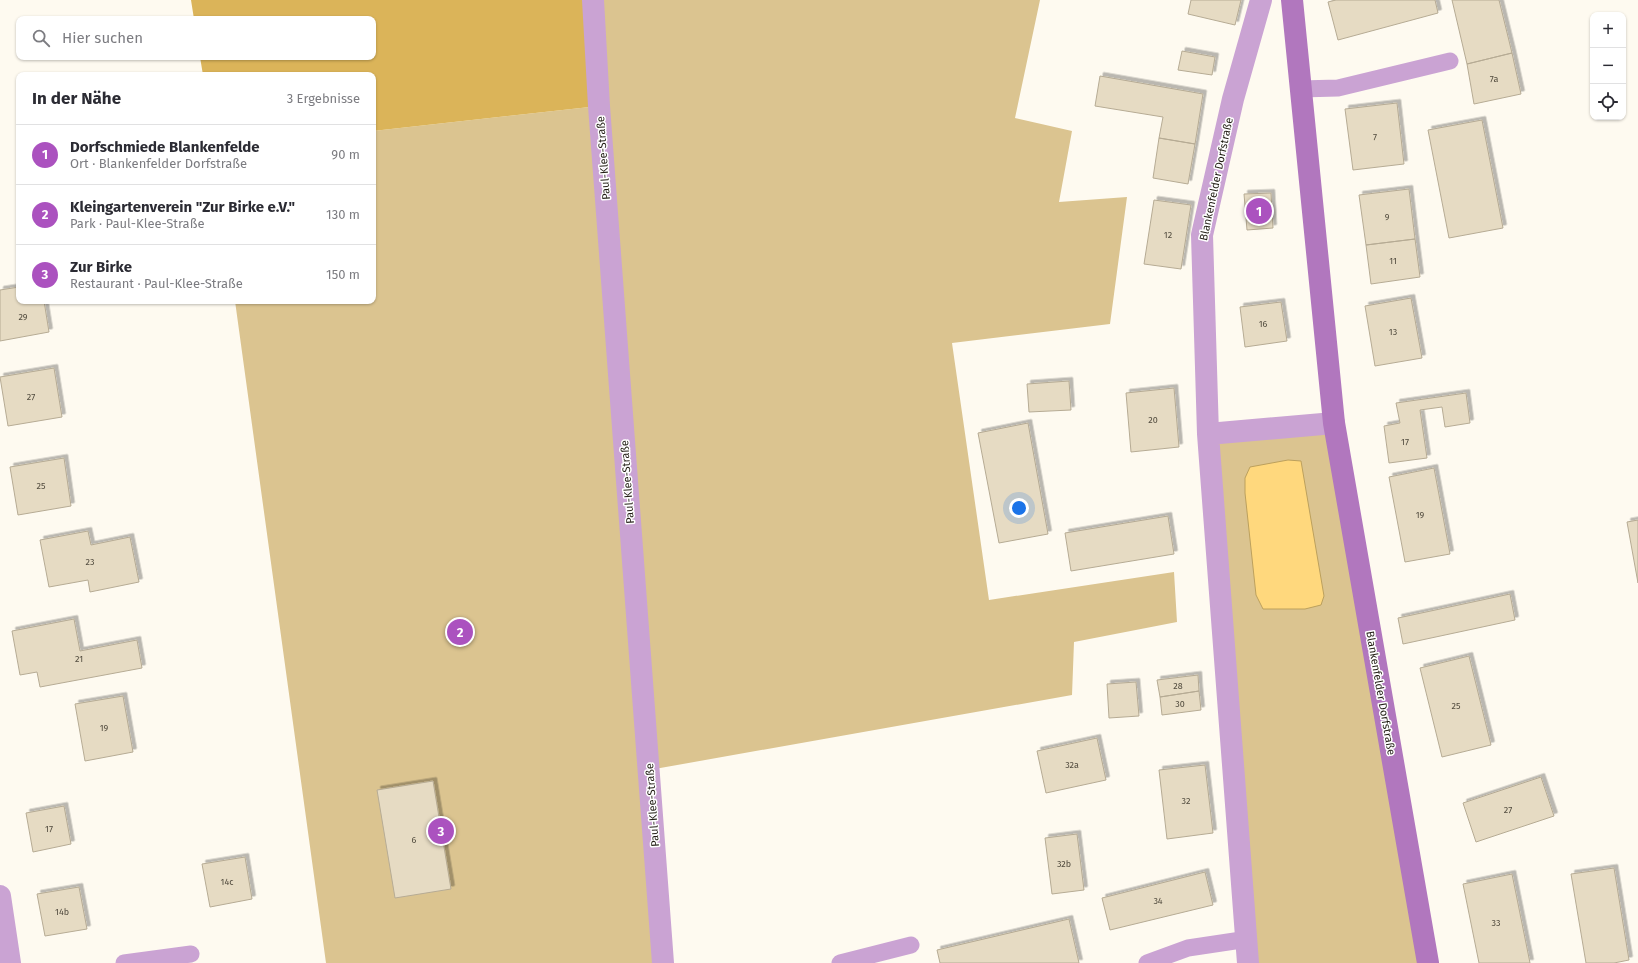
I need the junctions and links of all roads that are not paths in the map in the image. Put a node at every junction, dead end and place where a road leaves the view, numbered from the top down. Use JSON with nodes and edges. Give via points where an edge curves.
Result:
{"nodes":[{"id":1,"x":593,"y":0,"type":"edge"},
{"id":2,"x":1261,"y":0,"type":"edge"},
{"id":3,"x":1292,"y":0,"type":"edge"},
{"id":4,"x":1450,"y":60,"type":"dead end"},
{"id":5,"x":1300,"y":89,"type":"junction"},
{"id":6,"x":1334,"y":423,"type":"junction"},
{"id":7,"x":1208,"y":434,"type":"junction"},
{"id":8,"x":0,"y":896,"type":"edge"},
{"id":9,"x":1248,"y":939,"type":"junction"},
{"id":10,"x":911,"y":945,"type":"dead end"},
{"id":11,"x":190,"y":954,"type":"dead end"},
{"id":12,"x":10,"y":963,"type":"edge"},
{"id":13,"x":124,"y":963,"type":"edge"},
{"id":14,"x":663,"y":963,"type":"edge"},
{"id":15,"x":840,"y":963,"type":"edge"},
{"id":16,"x":1147,"y":963,"type":"edge"},
{"id":17,"x":1248,"y":963,"type":"edge"},
{"id":18,"x":1428,"y":963,"type":"edge"}],
"edges":[{"from":1,"to":14,"type":"street","name":"Paul-Klee-Straße"},
{"from":2,"to":7,"type":"street","name":"Blankenfelder Dorfstraße","via":[[1233,98],[1202,235]]},
{"from":3,"to":5,"type":"main road","name":"Blankenfelder Dorfstraße"},
{"from":4,"to":5,"type":"lane","via":[[1338,88]]},
{"from":5,"to":6,"type":"main road","name":"Blankenfelder Dorfstraße"},
{"from":6,"to":7,"type":"street"},
{"from":6,"to":18,"type":"main road","name":"Blankenfelder Dorfstraße"},
{"from":7,"to":9,"type":"street","name":"Blankenfelder Dorfstraße"},
{"from":8,"to":12,"type":"street"},
{"from":9,"to":16,"type":"lane","via":[[1188,948]]},
{"from":9,"to":17,"type":"street","name":"Blankenfelder Dorfstraße"},
{"from":10,"to":15,"type":"lane"},
{"from":11,"to":13,"type":"lane"}]}
